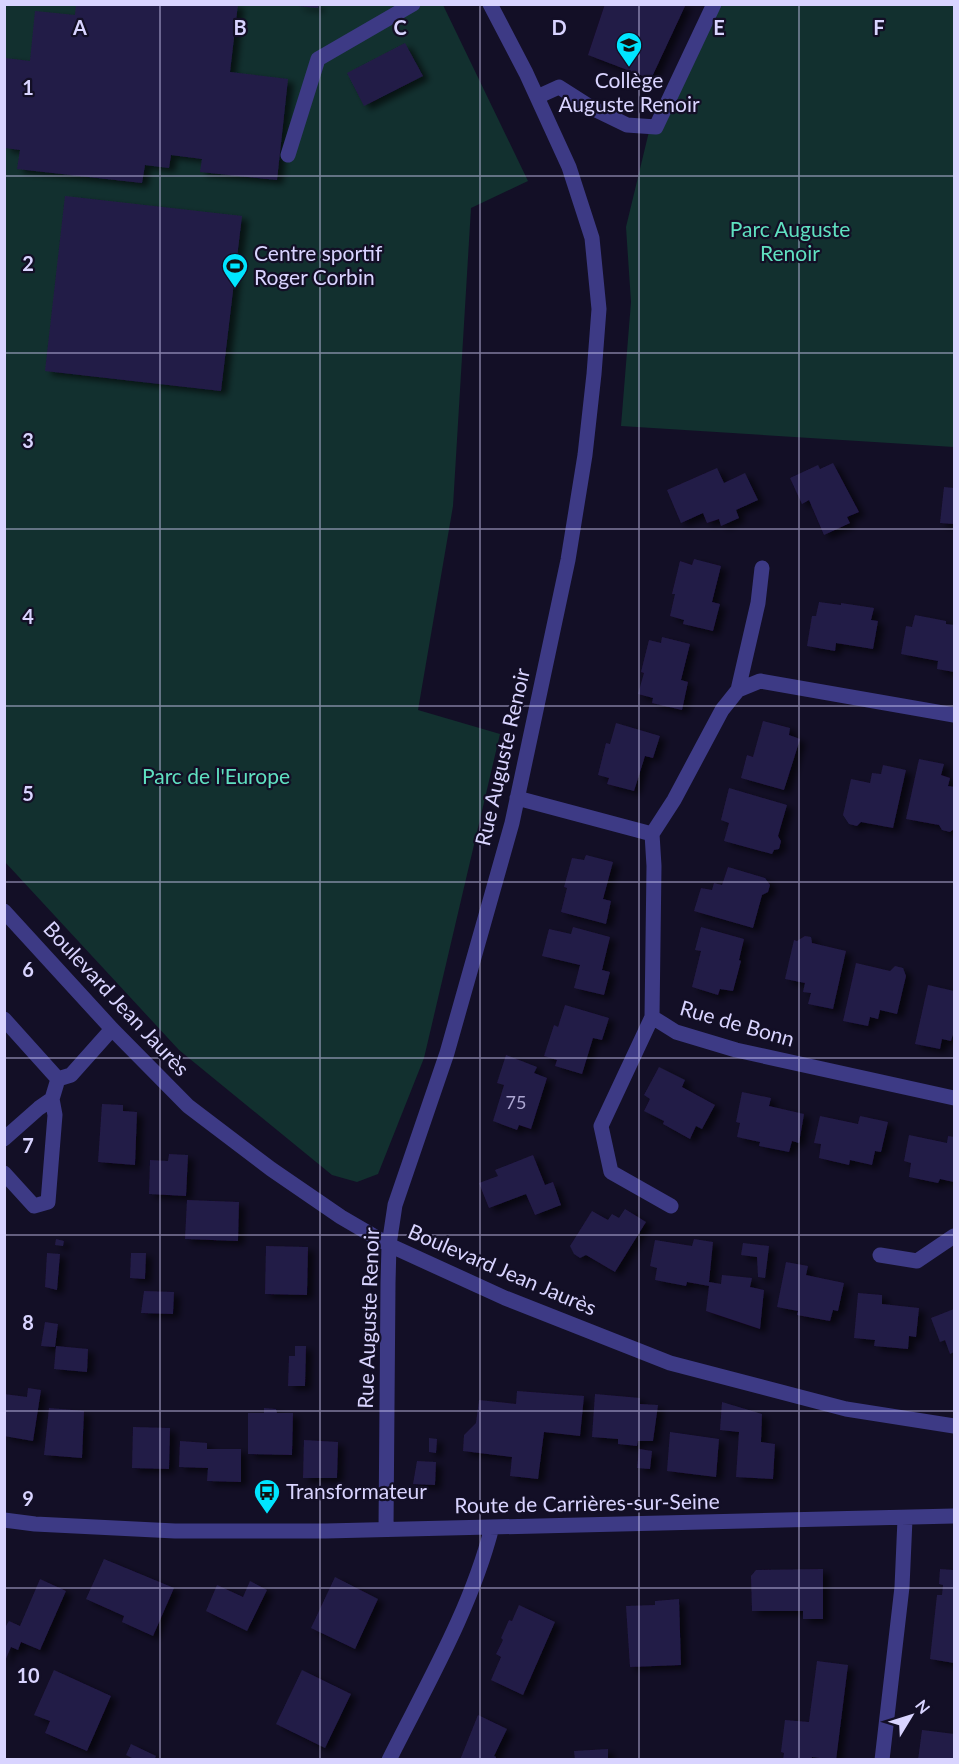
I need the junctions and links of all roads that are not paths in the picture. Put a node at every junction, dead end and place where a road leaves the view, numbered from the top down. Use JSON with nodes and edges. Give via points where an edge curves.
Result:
{"nodes":[{"id":1,"x":413,"y":4,"type":"edge"},
{"id":2,"x":490,"y":4,"type":"edge"},
{"id":3,"x":714,"y":4,"type":"edge"},
{"id":4,"x":537,"y":97,"type":"junction"},
{"id":5,"x":288,"y":155,"type":"dead end"},
{"id":6,"x":762,"y":568,"type":"dead end"},
{"id":7,"x":738,"y":690,"type":"junction"},
{"id":8,"x":954,"y":715,"type":"edge"},
{"id":9,"x":517,"y":798,"type":"junction"},
{"id":10,"x":652,"y":834,"type":"junction"},
{"id":11,"x":4,"y":911,"type":"edge"},
{"id":12,"x":652,"y":1017,"type":"junction"},
{"id":13,"x":4,"y":1019,"type":"edge"},
{"id":14,"x":112,"y":1029,"type":"junction"},
{"id":15,"x":58,"y":1080,"type":"junction"},
{"id":16,"x":954,"y":1098,"type":"edge"},
{"id":17,"x":52,"y":1099,"type":"junction"},
{"id":18,"x":4,"y":1139,"type":"edge"},
{"id":19,"x":4,"y":1173,"type":"edge"},
{"id":20,"x":671,"y":1206,"type":"dead end"},
{"id":21,"x":954,"y":1236,"type":"edge"},
{"id":22,"x":389,"y":1245,"type":"junction"},
{"id":23,"x":880,"y":1255,"type":"dead end"},
{"id":24,"x":954,"y":1426,"type":"edge"},
{"id":25,"x":954,"y":1516,"type":"edge"},
{"id":26,"x":905,"y":1519,"type":"junction"},
{"id":27,"x":4,"y":1520,"type":"edge"},
{"id":28,"x":492,"y":1527,"type":"junction"},
{"id":29,"x":386,"y":1529,"type":"junction"},
{"id":30,"x":389,"y":1760,"type":"edge"},
{"id":31,"x":882,"y":1760,"type":"edge"}],
"edges":[{"from":1,"to":5,"type":"street","via":[[318,59]]},
{"from":2,"to":4,"type":"street","name":"Rue Auguste Renoir"},
{"from":3,"to":4,"type":"street","via":[[656,127],[627,125],[559,87]]},
{"from":4,"to":9,"type":"street","name":"Rue Auguste Renoir","via":[[569,166],[592,238],[599,309],[585,455],[571,543]]},
{"from":6,"to":7,"type":"street"},
{"from":7,"to":8,"type":"street","via":[[760,681]]},
{"from":7,"to":10,"type":"street","via":[[722,710]]},
{"from":9,"to":10,"type":"street"},
{"from":9,"to":22,"type":"street","name":"Rue Auguste Renoir","via":[[447,1053],[395,1205]]},
{"from":10,"to":12,"type":"street","name":"Rue de Bonn"},
{"from":11,"to":14,"type":"street","name":"Boulevard Jean Jaurès"},
{"from":12,"to":16,"type":"street","name":"Rue de Bonn","via":[[676,1032],[736,1050]]},
{"from":12,"to":20,"type":"street","via":[[601,1126],[611,1172]]},
{"from":13,"to":15,"type":"street"},
{"from":14,"to":15,"type":"street","via":[[71,1076]]},
{"from":14,"to":22,"type":"street","name":"Boulevard Jean Jaurès","via":[[188,1106],[314,1199]]},
{"from":15,"to":17,"type":"street"},
{"from":17,"to":18,"type":"street"},
{"from":17,"to":19,"type":"street","via":[[56,1115],[48,1202],[34,1206]]},
{"from":21,"to":23,"type":"street","via":[[917,1262]]},
{"from":22,"to":24,"type":"street","name":"Boulevard Jean Jaurès","via":[[505,1298],[670,1363],[846,1409]]},
{"from":22,"to":29,"type":"street","name":"Rue Auguste Renoir"},
{"from":25,"to":26,"type":"street","name":"Route de Carrières-sur-Seine"},
{"from":26,"to":28,"type":"street","name":"Route de Carrières-sur-Seine"},
{"from":26,"to":31,"type":"street","via":[[902,1587]]},
{"from":27,"to":29,"type":"street","name":"Route de Carrières-sur-Seine","via":[[175,1531]]},
{"from":28,"to":29,"type":"street","name":"Route de Carrières-sur-Seine"},
{"from":28,"to":30,"type":"street","via":[[482,1565],[460,1617]]}]}
